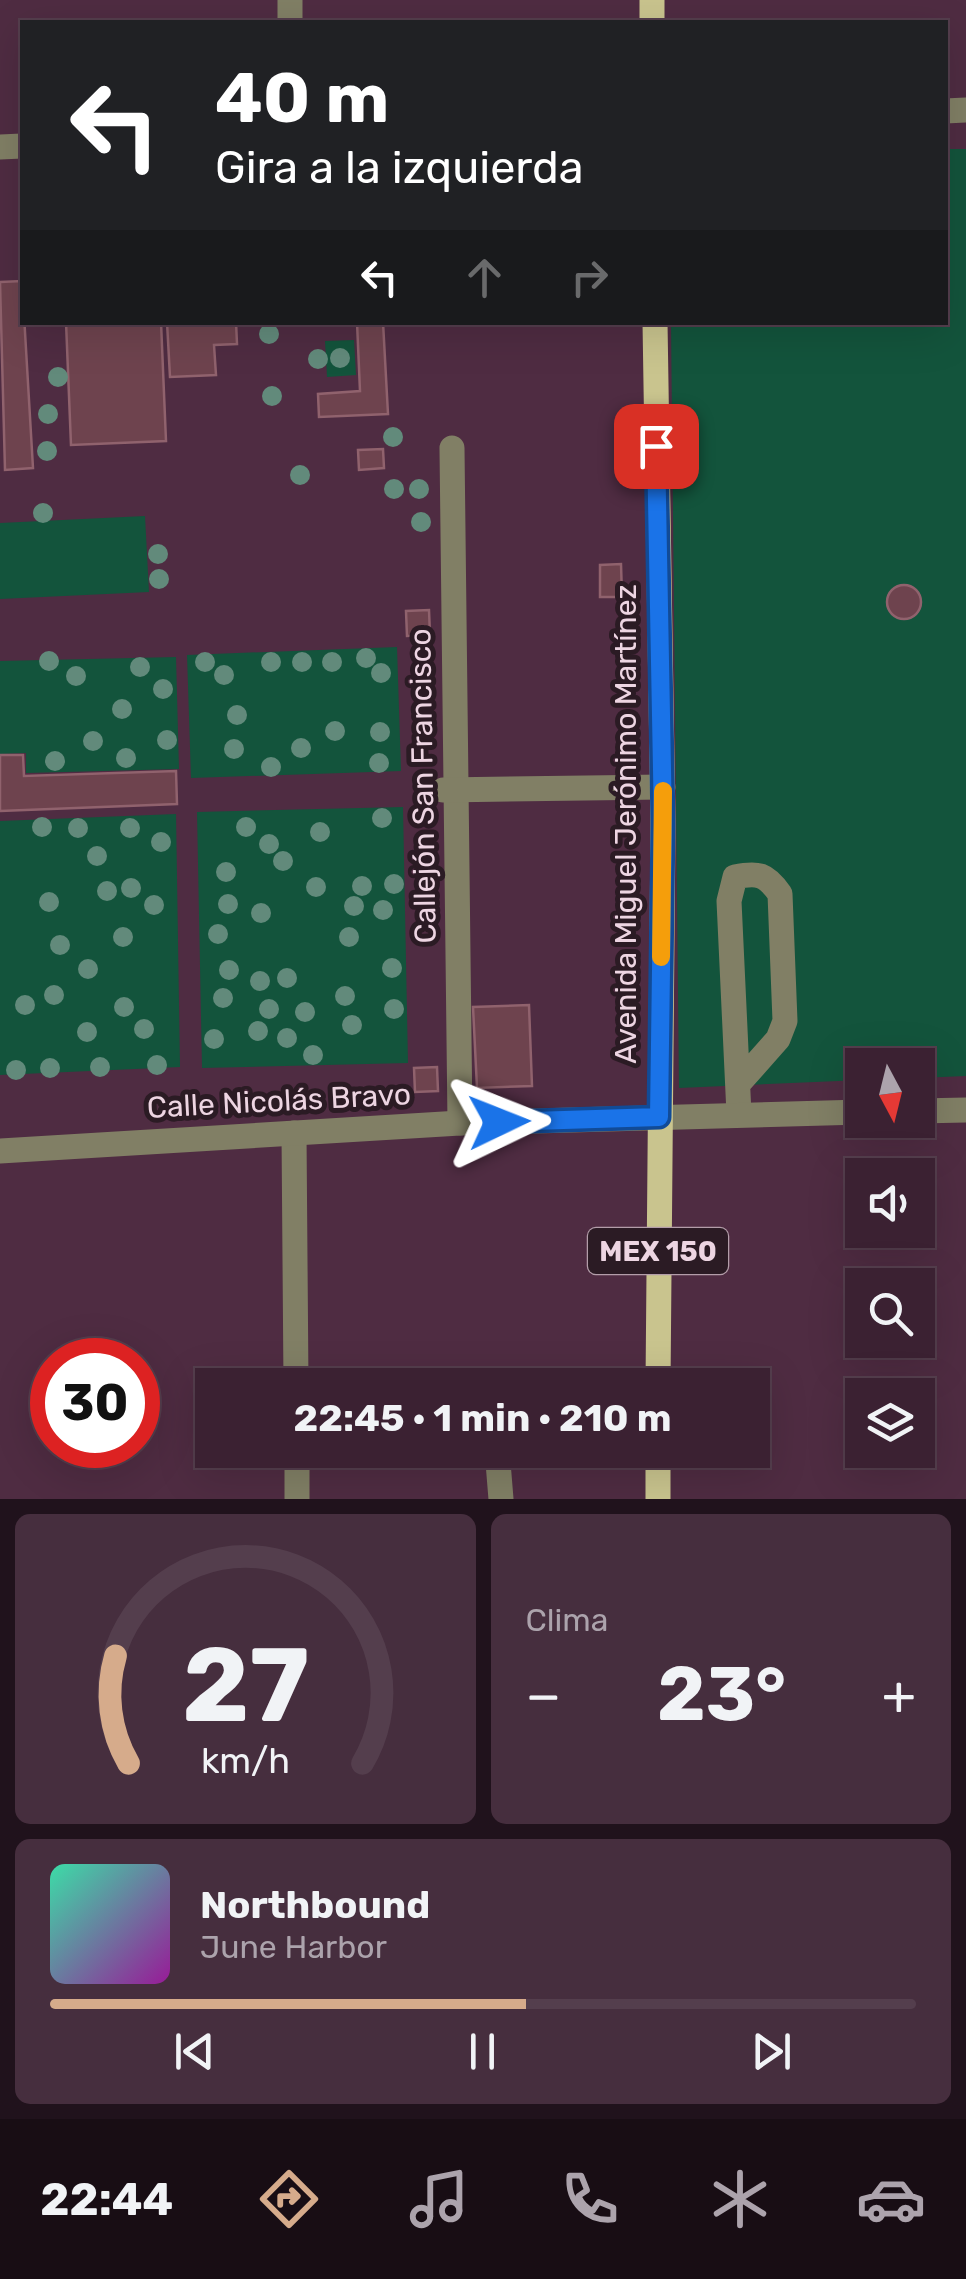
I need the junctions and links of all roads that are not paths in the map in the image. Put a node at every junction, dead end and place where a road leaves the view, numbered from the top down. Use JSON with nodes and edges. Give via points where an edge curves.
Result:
{"nodes":[{"id":1,"x":654,"y":325,"type":"edge"},
{"id":2,"x":452,"y":448,"type":"dead end"},
{"id":3,"x":663,"y":787,"type":"junction"},
{"id":4,"x":449,"y":790,"type":"junction"},
{"id":5,"x":739,"y":1083,"type":"junction"},
{"id":6,"x":966,"y":1110,"type":"edge"},
{"id":7,"x":935,"y":1111,"type":"edge"},
{"id":8,"x":845,"y":1112,"type":"edge"},
{"id":9,"x":738,"y":1114,"type":"junction"},
{"id":10,"x":659,"y":1117,"type":"junction"},
{"id":11,"x":460,"y":1124,"type":"junction"},
{"id":12,"x":294,"y":1133,"type":"junction"},
{"id":13,"x":0,"y":1151,"type":"edge"},
{"id":14,"x":296,"y":1368,"type":"edge"},
{"id":15,"x":658,"y":1368,"type":"edge"},
{"id":16,"x":297,"y":1468,"type":"edge"},
{"id":17,"x":498,"y":1468,"type":"edge"},
{"id":18,"x":658,"y":1468,"type":"edge"},
{"id":19,"x":297,"y":1499,"type":"edge"},
{"id":20,"x":501,"y":1499,"type":"edge"},
{"id":21,"x":658,"y":1499,"type":"edge"}],
"edges":[{"from":1,"to":3,"type":"main road","name":"Avenida Miguel Jerónimo Martínez","number":"MEX 150"},
{"from":2,"to":4,"type":"street","name":"Callejón San Francisco"},
{"from":3,"to":4,"type":"street"},
{"from":3,"to":10,"type":"main road","name":"Avenida Miguel Jerónimo Martínez","number":"MEX 150"},
{"from":4,"to":11,"type":"street","name":"Callejón San Francisco"},
{"from":5,"to":5,"type":"street","via":[[785,1022],[780,894],[755,872],[735,878],[729,900]]},
{"from":5,"to":9,"type":"street"},
{"from":6,"to":7,"type":"street"},
{"from":8,"to":9,"type":"street","name":"Calle Nicolás Bravo"},
{"from":9,"to":10,"type":"street","name":"Calle Nicolás Bravo"},
{"from":10,"to":11,"type":"street","name":"Calle Nicolás Bravo"},
{"from":10,"to":15,"type":"main road","name":"Avenida Miguel Jerónimo Martínez","number":"MEX 150"},
{"from":11,"to":12,"type":"street","name":"Calle Nicolás Bravo"},
{"from":12,"to":13,"type":"street","name":"Calle Nicolás Bravo"},
{"from":12,"to":14,"type":"street"},
{"from":16,"to":19,"type":"street"},
{"from":17,"to":20,"type":"street"},
{"from":18,"to":21,"type":"main road"}]}
